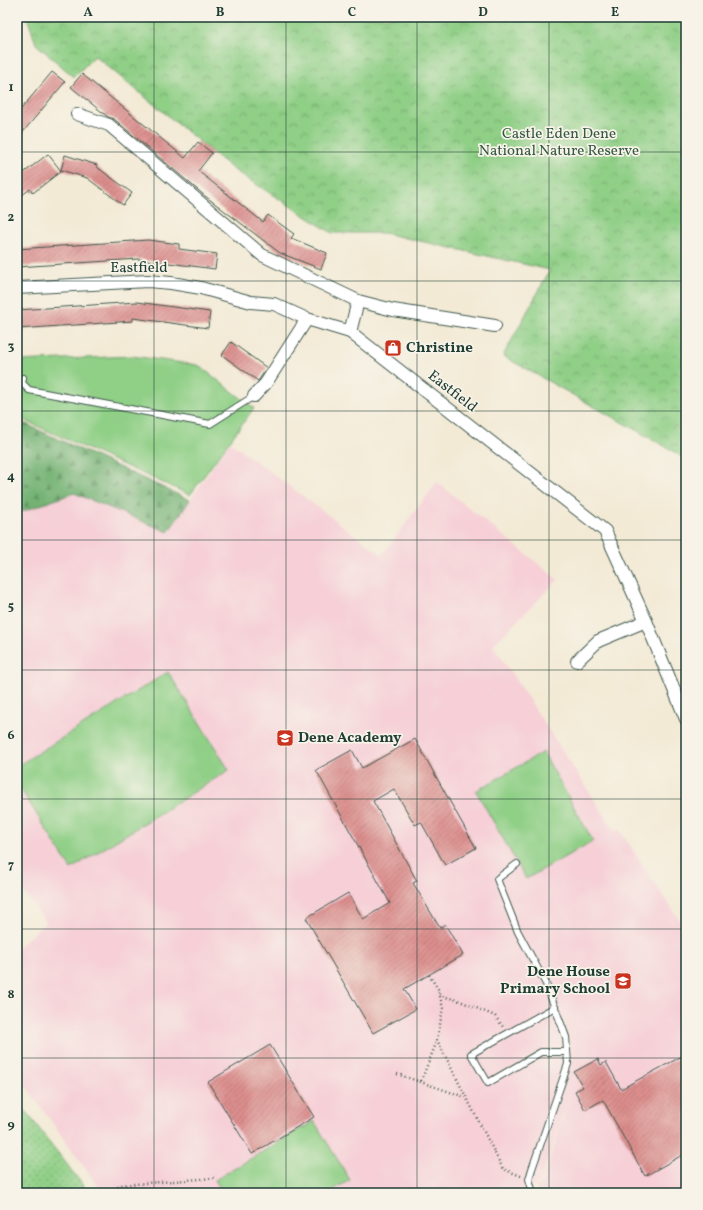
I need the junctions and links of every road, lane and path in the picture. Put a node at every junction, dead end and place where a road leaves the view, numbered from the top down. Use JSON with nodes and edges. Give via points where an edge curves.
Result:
{"nodes":[{"id":1,"x":77,"y":114,"type":"dead end"},
{"id":2,"x":17,"y":288,"type":"edge"},
{"id":3,"x":358,"y":301,"type":"junction"},
{"id":4,"x":307,"y":319,"type":"junction"},
{"id":5,"x":495,"y":326,"type":"dead end"},
{"id":6,"x":350,"y":332,"type":"junction"},
{"id":7,"x":23,"y":378,"type":"dead end"},
{"id":8,"x":254,"y":396,"type":"joint"},
{"id":9,"x":646,"y":621,"type":"junction"},
{"id":10,"x":577,"y":661,"type":"dead end"},
{"id":11,"x":686,"y":719,"type":"edge"},
{"id":12,"x":517,"y":864,"type":"dead end"},
{"id":13,"x":429,"y":975,"type":"dead end"},
{"id":14,"x":439,"y":995,"type":"junction"},
{"id":15,"x":555,"y":1007,"type":"junction"},
{"id":16,"x":508,"y":1033,"type":"junction"},
{"id":17,"x":437,"y":1040,"type":"junction"},
{"id":18,"x":567,"y":1052,"type":"junction"},
{"id":19,"x":397,"y":1074,"type":"dead end"},
{"id":20,"x":421,"y":1081,"type":"junction"},
{"id":21,"x":466,"y":1097,"type":"junction"},
{"id":22,"x":214,"y":1178,"type":"dead end"},
{"id":23,"x":529,"y":1179,"type":"junction"},
{"id":24,"x":113,"y":1193,"type":"edge"},
{"id":25,"x":533,"y":1193,"type":"edge"}],
"edges":[{"from":1,"to":3,"type":"street","via":[[109,126],[262,255]]},
{"from":2,"to":4,"type":"street","name":"Eastfield","via":[[148,281],[171,283],[201,288],[251,302],[274,304]]},
{"from":3,"to":5,"type":"street","via":[[393,310]]},
{"from":3,"to":6,"type":"street"},
{"from":4,"to":6,"type":"street","name":"Eastfield"},
{"from":4,"to":8,"type":"street","via":[[266,383]]},
{"from":6,"to":9,"type":"street","name":"Eastfield","via":[[605,531]]},
{"from":7,"to":8,"type":"lane","via":[[22,383],[29,390],[210,424]]},
{"from":9,"to":10,"type":"street","via":[[598,641]]},
{"from":9,"to":11,"type":"street","name":"Eastfield"},
{"from":12,"to":15,"type":"lane","via":[[497,879],[518,932],[546,984]]},
{"from":13,"to":14,"type":"path"},
{"from":14,"to":16,"type":"path","via":[[495,1016]]},
{"from":14,"to":17,"type":"path","via":[[443,1008]]},
{"from":15,"to":16,"type":"lane"},
{"from":15,"to":18,"type":"lane","via":[[566,1037]]},
{"from":16,"to":18,"type":"lane","via":[[471,1054],[488,1082],[541,1052]]},
{"from":17,"to":20,"type":"path"},
{"from":17,"to":21,"type":"path"},
{"from":18,"to":23,"type":"lane","via":[[568,1064]]},
{"from":19,"to":20,"type":"path"},
{"from":20,"to":21,"type":"path"},
{"from":21,"to":23,"type":"path","via":[[503,1169]]},
{"from":22,"to":24,"type":"path","via":[[120,1185]]},
{"from":23,"to":25,"type":"lane"}]}
